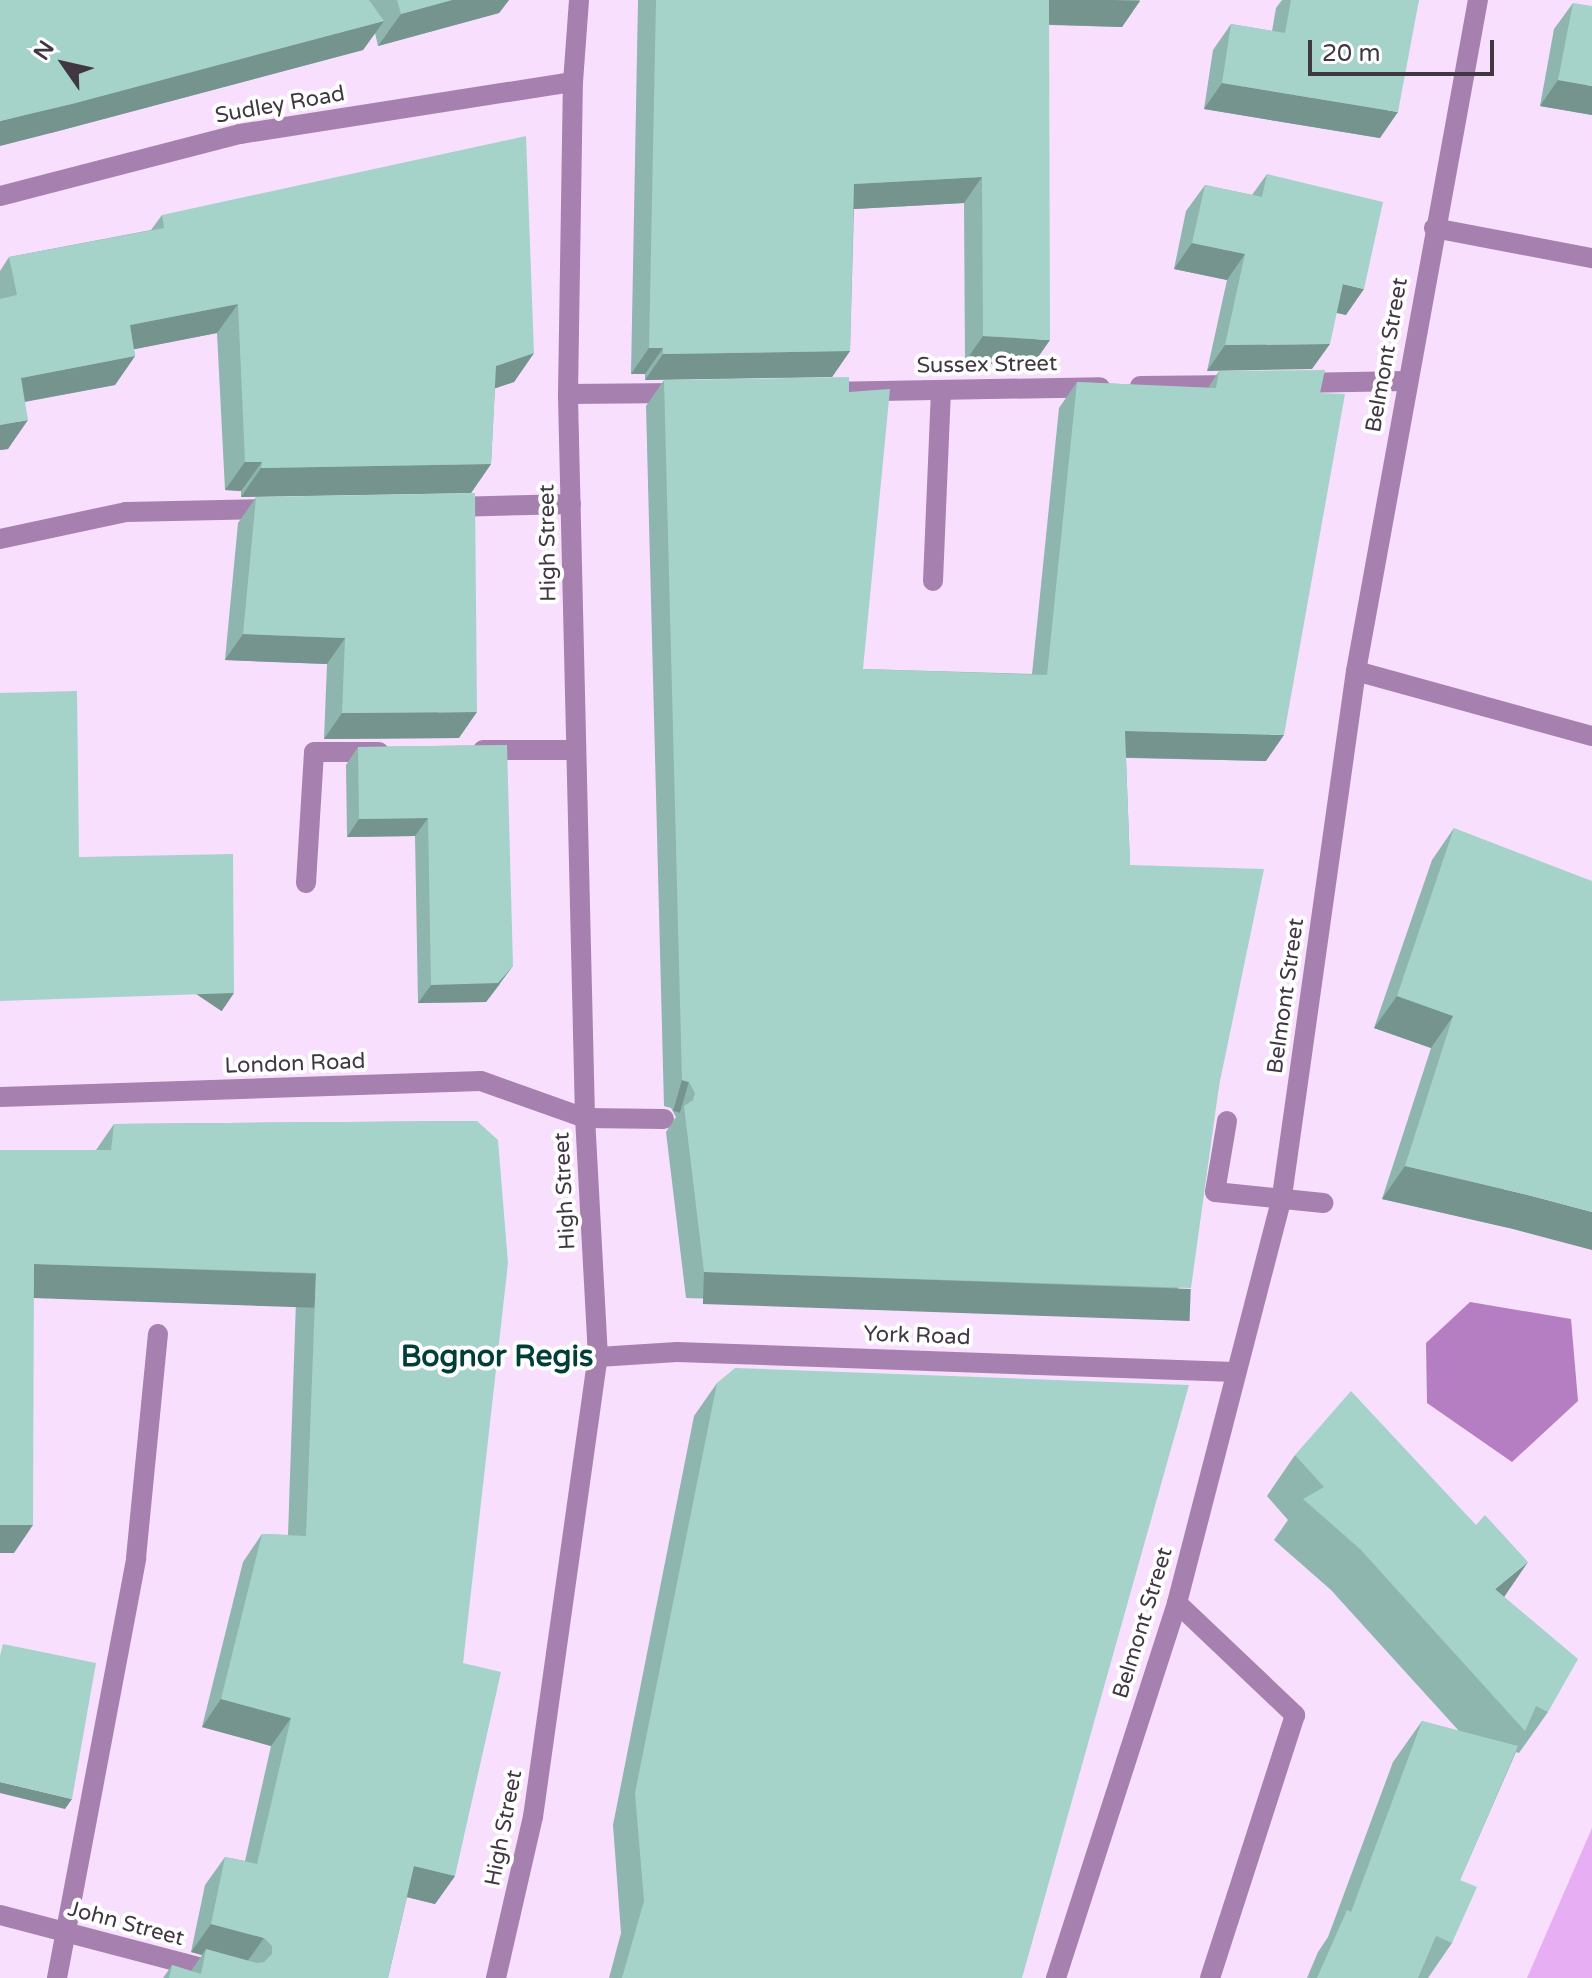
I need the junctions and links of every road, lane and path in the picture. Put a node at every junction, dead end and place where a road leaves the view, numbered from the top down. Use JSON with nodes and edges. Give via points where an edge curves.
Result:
{"nodes":[{"id":1,"x":579,"y":0,"type":"edge"},
{"id":2,"x":1478,"y":0,"type":"edge"},
{"id":3,"x":573,"y":82,"type":"junction"},
{"id":4,"x":0,"y":196,"type":"edge"},
{"id":5,"x":1434,"y":228,"type":"junction"},
{"id":6,"x":1592,"y":258,"type":"edge"},
{"id":7,"x":1407,"y":381,"type":"junction"},
{"id":8,"x":1251,"y":384,"type":"edge"},
{"id":9,"x":1283,"y":384,"type":"edge"},
{"id":10,"x":941,"y":390,"type":"junction"},
{"id":11,"x":810,"y":392,"type":"edge"},
{"id":12,"x":700,"y":393,"type":"edge"},
{"id":13,"x":568,"y":394,"type":"junction"},
{"id":14,"x":571,"y":504,"type":"junction"},
{"id":15,"x":429,"y":507,"type":"edge"},
{"id":16,"x":301,"y":509,"type":"edge"},
{"id":17,"x":0,"y":539,"type":"edge"},
{"id":18,"x":933,"y":581,"type":"dead end"},
{"id":19,"x":1356,"y":671,"type":"junction"},
{"id":20,"x":1592,"y":736,"type":"edge"},
{"id":21,"x":575,"y":750,"type":"junction"},
{"id":22,"x":404,"y":751,"type":"edge"},
{"id":23,"x":465,"y":751,"type":"edge"},
{"id":24,"x":306,"y":883,"type":"dead end"},
{"id":25,"x":0,"y":1097,"type":"edge"},
{"id":26,"x":585,"y":1118,"type":"junction"},
{"id":27,"x":664,"y":1119,"type":"dead end"},
{"id":28,"x":1227,"y":1121,"type":"dead end"},
{"id":29,"x":1282,"y":1196,"type":"junction"},
{"id":30,"x":1323,"y":1203,"type":"dead end"},
{"id":31,"x":158,"y":1334,"type":"dead end"},
{"id":32,"x":598,"y":1357,"type":"junction"},
{"id":33,"x":1235,"y":1372,"type":"junction"},
{"id":34,"x":1177,"y":1603,"type":"junction"},
{"id":35,"x":0,"y":1915,"type":"edge"},
{"id":36,"x":68,"y":1934,"type":"junction"},
{"id":37,"x":57,"y":1978,"type":"edge"},
{"id":38,"x":240,"y":1978,"type":"edge"},
{"id":39,"x":496,"y":1978,"type":"edge"},
{"id":40,"x":1056,"y":1978,"type":"edge"},
{"id":41,"x":1210,"y":1978,"type":"edge"}],
"edges":[{"from":1,"to":3,"type":"street"},
{"from":2,"to":5,"type":"street","name":"Belmont Street"},
{"from":3,"to":4,"type":"street","name":"Sudley Road","via":[[240,134]]},
{"from":3,"to":13,"type":"street","name":"High Street"},
{"from":5,"to":6,"type":"street"},
{"from":5,"to":7,"type":"street","name":"Belmont Street"},
{"from":7,"to":9,"type":"street"},
{"from":7,"to":19,"type":"street","name":"Belmont Street"},
{"from":8,"to":10,"type":"street","name":"Sussex Street"},
{"from":10,"to":11,"type":"street","name":"Sussex Street"},
{"from":10,"to":18,"type":"street"},
{"from":12,"to":13,"type":"street"},
{"from":13,"to":14,"type":"street","name":"High Street"},
{"from":14,"to":15,"type":"street"},
{"from":14,"to":21,"type":"street","name":"High Street"},
{"from":16,"to":17,"type":"street","via":[[126,512]]},
{"from":19,"to":20,"type":"street"},
{"from":19,"to":29,"type":"street","name":"Belmont Street"},
{"from":21,"to":23,"type":"street"},
{"from":21,"to":26,"type":"street","name":"High Street"},
{"from":22,"to":24,"type":"street","via":[[314,752]]},
{"from":25,"to":26,"type":"street","name":"London Road","via":[[481,1081]]},
{"from":26,"to":27,"type":"street","name":"London Road"},
{"from":26,"to":32,"type":"street","name":"High Street"},
{"from":28,"to":29,"type":"street","via":[[1215,1192]]},
{"from":29,"to":30,"type":"street"},
{"from":29,"to":33,"type":"street","name":"Belmont Street"},
{"from":31,"to":36,"type":"street","via":[[136,1558]]},
{"from":32,"to":33,"type":"street","name":"York Road","via":[[677,1352]]},
{"from":32,"to":39,"type":"street","name":"High Street","via":[[533,1817]]},
{"from":33,"to":34,"type":"street","name":"Belmont Street"},
{"from":34,"to":40,"type":"street","name":"Belmont Street"},
{"from":34,"to":41,"type":"street","via":[[1295,1715]]},
{"from":35,"to":36,"type":"street","name":"John Street"},
{"from":36,"to":37,"type":"street"},
{"from":36,"to":38,"type":"street","name":"John Street"}]}
